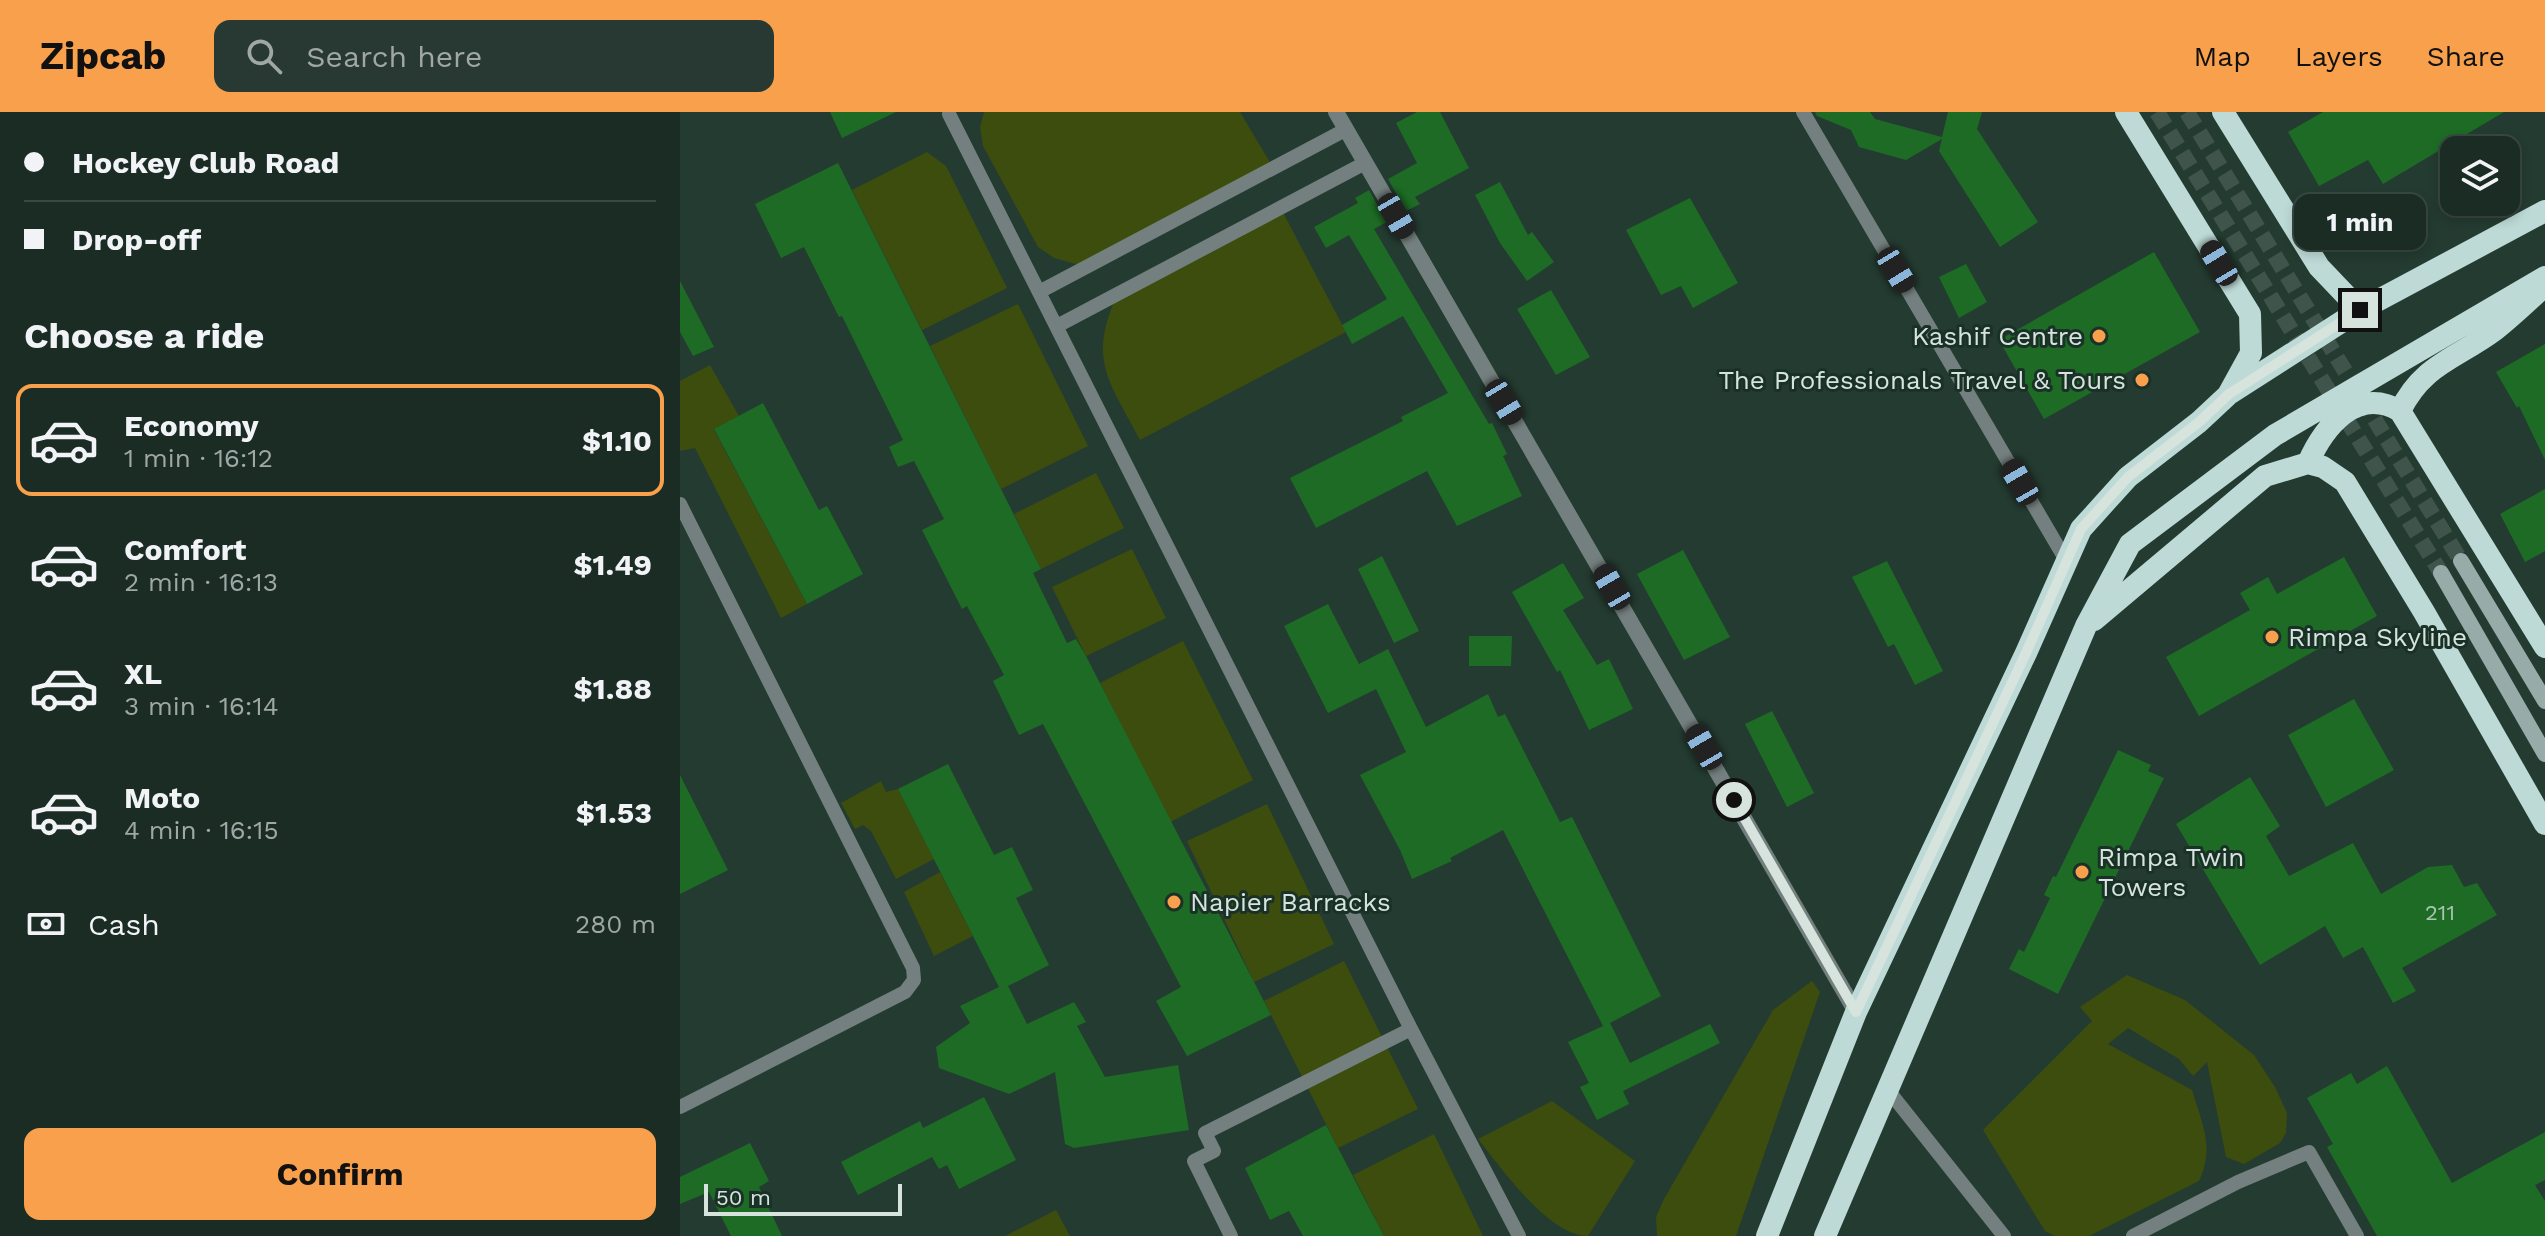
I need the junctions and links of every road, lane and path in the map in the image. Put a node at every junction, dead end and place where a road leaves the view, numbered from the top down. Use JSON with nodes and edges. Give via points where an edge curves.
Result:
{"nodes":[{"id":1,"x":1336,"y":112,"type":"edge"},
{"id":2,"x":1803,"y":112,"type":"edge"},
{"id":3,"x":2126,"y":112,"type":"edge"},
{"id":4,"x":2223,"y":112,"type":"edge"},
{"id":5,"x":949,"y":114,"type":"edge"},
{"id":6,"x":1345,"y":130,"type":"junction"},
{"id":7,"x":1365,"y":163,"type":"junction"},
{"id":8,"x":2545,"y":211,"type":"edge"},
{"id":9,"x":2545,"y":277,"type":"edge"},
{"id":10,"x":2545,"y":286,"type":"edge"},
{"id":11,"x":1039,"y":292,"type":"junction"},
{"id":12,"x":2360,"y":310,"type":"junction"},
{"id":13,"x":1057,"y":326,"type":"junction"},
{"id":14,"x":2229,"y":394,"type":"junction"},
{"id":15,"x":2400,"y":411,"type":"junction"},
{"id":16,"x":2308,"y":463,"type":"junction"},
{"id":17,"x":680,"y":504,"type":"edge"},
{"id":18,"x":2461,"y":561,"type":"tunnel mouth"},
{"id":19,"x":2067,"y":562,"type":"junction"},
{"id":20,"x":2441,"y":573,"type":"tunnel mouth"},
{"id":21,"x":2086,"y":626,"type":"junction"},
{"id":22,"x":2545,"y":647,"type":"edge"},
{"id":23,"x":2545,"y":701,"type":"edge"},
{"id":24,"x":2545,"y":754,"type":"edge"},
{"id":25,"x":2545,"y":824,"type":"edge"},
{"id":26,"x":1856,"y":1012,"type":"junction"},
{"id":27,"x":1411,"y":1029,"type":"junction"},
{"id":28,"x":1888,"y":1090,"type":"junction"},
{"id":29,"x":680,"y":1107,"type":"edge"},
{"id":30,"x":1231,"y":1236,"type":"edge"},
{"id":31,"x":1519,"y":1236,"type":"edge"},
{"id":32,"x":1767,"y":1236,"type":"edge"},
{"id":33,"x":1825,"y":1236,"type":"edge"},
{"id":34,"x":2004,"y":1236,"type":"edge"},
{"id":35,"x":2133,"y":1236,"type":"edge"},
{"id":36,"x":2357,"y":1236,"type":"edge"}],
"edges":[{"from":1,"to":6,"type":"street"},
{"from":2,"to":19,"type":"lane"},
{"from":3,"to":14,"type":"highway","via":[[2250,314],[2251,353]]},
{"from":4,"to":12,"type":"highway","via":[[2319,267]]},
{"from":5,"to":11,"type":"lane"},
{"from":6,"to":7,"type":"street"},
{"from":6,"to":11,"type":"lane"},
{"from":7,"to":13,"type":"lane"},
{"from":7,"to":26,"type":"street"},
{"from":8,"to":12,"type":"highway"},
{"from":9,"to":21,"type":"highway","via":[[2275,435],[2130,544]]},
{"from":10,"to":15,"type":"highway","via":[[2494,330],[2426,373]]},
{"from":11,"to":13,"type":"lane"},
{"from":12,"to":14,"type":"highway"},
{"from":13,"to":27,"type":"lane"},
{"from":14,"to":19,"type":"highway","via":[[2128,477],[2081,529]]},
{"from":15,"to":16,"type":"highway","via":[[2378,402],[2349,410],[2320,435]]},
{"from":15,"to":22,"type":"highway"},
{"from":16,"to":21,"type":"highway","via":[[2265,476]]},
{"from":16,"to":25,"type":"highway","via":[[2345,482]]},
{"from":17,"to":29,"type":"lane","via":[[913,968],[914,980],[905,992]]},
{"from":18,"to":23,"type":"main road"},
{"from":19,"to":26,"type":"highway"},
{"from":20,"to":24,"type":"main road"},
{"from":21,"to":28,"type":"highway"},
{"from":26,"to":32,"type":"highway"},
{"from":27,"to":30,"type":"lane","via":[[1205,1133],[1214,1151],[1194,1161]]},
{"from":27,"to":31,"type":"lane"},
{"from":28,"to":33,"type":"highway"},
{"from":28,"to":34,"type":"lane"},
{"from":35,"to":36,"type":"lane","via":[[2309,1152]]}]}
